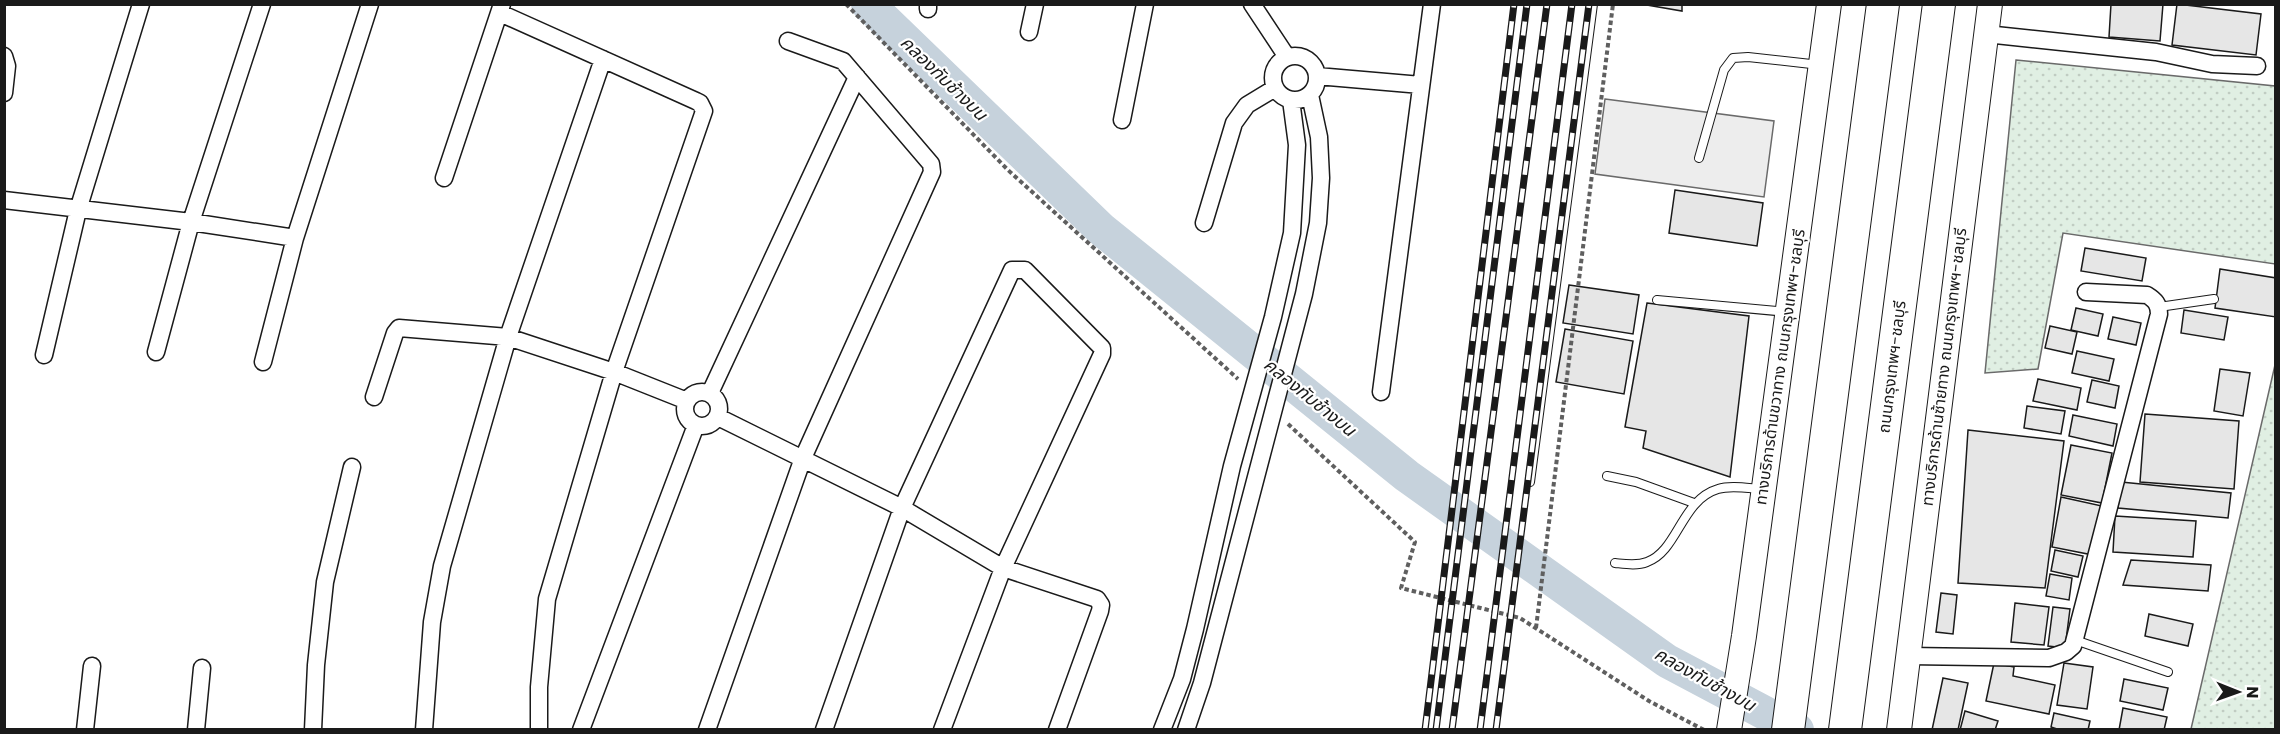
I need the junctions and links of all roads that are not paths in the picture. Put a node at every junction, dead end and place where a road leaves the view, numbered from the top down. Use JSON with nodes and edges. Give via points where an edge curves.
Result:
{"nodes":[{"id":1,"x":141,"y":4,"type":"edge"},
{"id":2,"x":262,"y":4,"type":"edge"},
{"id":3,"x":370,"y":4,"type":"edge"},
{"id":4,"x":1035,"y":4,"type":"edge"},
{"id":5,"x":1145,"y":4,"type":"edge"},
{"id":6,"x":1252,"y":4,"type":"edge"},
{"id":7,"x":1432,"y":4,"type":"edge"},
{"id":8,"x":1593,"y":4,"type":"edge"},
{"id":9,"x":1829,"y":4,"type":"edge"},
{"id":10,"x":1883,"y":4,"type":"edge"},
{"id":11,"x":1939,"y":4,"type":"edge"},
{"id":12,"x":1990,"y":4,"type":"edge"},
{"id":13,"x":501,"y":9,"type":"edge"},
{"id":14,"x":1029,"y":32,"type":"dead end"},
{"id":15,"x":1986,"y":34,"type":"junction"},
{"id":16,"x":788,"y":41,"type":"dead end"},
{"id":17,"x":4,"y":57,"type":"edge"},
{"id":18,"x":1287,"y":57,"type":"junction"},
{"id":19,"x":603,"y":59,"type":"junction"},
{"id":20,"x":1821,"y":66,"type":"junction"},
{"id":21,"x":2257,"y":66,"type":"dead end"},
{"id":22,"x":1317,"y":76,"type":"junction"},
{"id":23,"x":857,"y":77,"type":"junction"},
{"id":24,"x":1421,"y":85,"type":"junction"},
{"id":25,"x":1275,"y":88,"type":"junction"},
{"id":26,"x":4,"y":93,"type":"edge"},
{"id":27,"x":1310,"y":95,"type":"junction"},
{"id":28,"x":1291,"y":100,"type":"junction"},
{"id":29,"x":1122,"y":120,"type":"dead end"},
{"id":30,"x":1699,"y":158,"type":"dead end"},
{"id":31,"x":444,"y":178,"type":"dead end"},
{"id":32,"x":4,"y":200,"type":"edge"},
{"id":33,"x":78,"y":210,"type":"junction"},
{"id":34,"x":191,"y":222,"type":"junction"},
{"id":35,"x":1204,"y":223,"type":"dead end"},
{"id":36,"x":295,"y":238,"type":"junction"},
{"id":37,"x":1280,"y":288,"type":"junction"},
{"id":38,"x":2086,"y":292,"type":"dead end"},
{"id":39,"x":1304,"y":294,"type":"junction"},
{"id":40,"x":2214,"y":299,"type":"dead end"},
{"id":41,"x":1657,"y":300,"type":"dead end"},
{"id":42,"x":2159,"y":307,"type":"junction"},
{"id":43,"x":1787,"y":312,"type":"junction"},
{"id":44,"x":508,"y":337,"type":"junction"},
{"id":45,"x":156,"y":352,"type":"dead end"},
{"id":46,"x":44,"y":355,"type":"dead end"},
{"id":47,"x":263,"y":362,"type":"dead end"},
{"id":48,"x":614,"y":372,"type":"junction"},
{"id":49,"x":1381,"y":392,"type":"dead end"},
{"id":50,"x":710,"y":393,"type":"junction"},
{"id":51,"x":374,"y":397,"type":"dead end"},
{"id":52,"x":687,"y":400,"type":"junction"},
{"id":53,"x":718,"y":417,"type":"junction"},
{"id":54,"x":696,"y":425,"type":"junction"},
{"id":55,"x":803,"y":458,"type":"junction"},
{"id":56,"x":352,"y":467,"type":"dead end"},
{"id":57,"x":1607,"y":476,"type":"dead end"},
{"id":58,"x":1530,"y":482,"type":"dead end"},
{"id":59,"x":1764,"y":490,"type":"junction"},
{"id":60,"x":1694,"y":503,"type":"junction"},
{"id":61,"x":902,"y":508,"type":"junction"},
{"id":62,"x":1615,"y":563,"type":"dead end"},
{"id":63,"x":1003,"y":568,"type":"junction"},
{"id":64,"x":1195,"y":629,"type":"junction"},
{"id":65,"x":1214,"y":639,"type":"junction"},
{"id":66,"x":2075,"y":640,"type":"junction"},
{"id":67,"x":1908,"y":656,"type":"junction"},
{"id":68,"x":92,"y":666,"type":"dead end"},
{"id":69,"x":201,"y":669,"type":"dead end"},
{"id":70,"x":2168,"y":672,"type":"dead end"},
{"id":71,"x":1899,"y":728,"type":"edge"},
{"id":72,"x":85,"y":729,"type":"edge"},
{"id":73,"x":196,"y":729,"type":"edge"},
{"id":74,"x":313,"y":729,"type":"edge"},
{"id":75,"x":424,"y":729,"type":"edge"},
{"id":76,"x":539,"y":729,"type":"edge"},
{"id":77,"x":581,"y":729,"type":"edge"},
{"id":78,"x":707,"y":729,"type":"edge"},
{"id":79,"x":824,"y":729,"type":"edge"},
{"id":80,"x":942,"y":729,"type":"edge"},
{"id":81,"x":1057,"y":729,"type":"edge"},
{"id":82,"x":1162,"y":729,"type":"edge"},
{"id":83,"x":1186,"y":729,"type":"edge"},
{"id":84,"x":1729,"y":729,"type":"edge"},
{"id":85,"x":1788,"y":729,"type":"edge"},
{"id":86,"x":1845,"y":729,"type":"edge"}],
"edges":[{"from":1,"to":33,"type":"street"},
{"from":2,"to":34,"type":"street"},
{"from":3,"to":36,"type":"street"},
{"from":4,"to":14,"type":"street"},
{"from":5,"to":29,"type":"street"},
{"from":6,"to":18,"type":"street"},
{"from":7,"to":24,"type":"street"},
{"from":8,"to":58,"type":"lane"},
{"from":9,"to":20,"type":"main road","name":"ทางบริการด้านขวาทาง ถนนกรุงเทพฯ-ชลบุรี"},
{"from":10,"to":85,"type":"highway"},
{"from":11,"to":86,"type":"highway","name":"ถนนกรุงเทพฯ-ชลบุรี"},
{"from":12,"to":15,"type":"main road","name":"ทางบริการด้านซ้ายทาง ถนนกรุงเทพฯ-ชลบุรี"},
{"from":13,"to":19,"type":"street"},
{"from":13,"to":31,"type":"street"},
{"from":15,"to":21,"type":"street","via":[[2156,52],[2212,64]]},
{"from":15,"to":67,"type":"main road","name":"ทางบริการด้านซ้ายทาง ถนนกรุงเทพฯ-ชลบุรี"},
{"from":16,"to":23,"type":"street","via":[[843,61]]},
{"from":17,"to":26,"type":"street"},
{"from":18,"to":22,"type":"street","via":[[1301,56],[1312,63]]},
{"from":18,"to":25,"type":"street","via":[[1278,64],[1273,76]]},
{"from":19,"to":44,"type":"street"},
{"from":19,"to":48,"type":"street","via":[[700,103],[704,111]]},
{"from":20,"to":30,"type":"lane","via":[[1733,58],[1724,70]]},
{"from":20,"to":43,"type":"main road","name":"ทางบริการด้านขวาทาง ถนนกรุงเทพฯ-ชลบุรี"},
{"from":22,"to":24,"type":"street"},
{"from":22,"to":27,"type":"street"},
{"from":23,"to":50,"type":"street"},
{"from":23,"to":55,"type":"street","via":[[931,164],[932,172]]},
{"from":24,"to":49,"type":"street"},
{"from":25,"to":28,"type":"street"},
{"from":25,"to":35,"type":"street","via":[[1247,105],[1234,123]]},
{"from":27,"to":28,"type":"street"},
{"from":27,"to":39,"type":"street","via":[[1322,178],[1318,224]]},
{"from":28,"to":37,"type":"street","via":[[1297,145],[1295,190],[1292,233]]},
{"from":32,"to":33,"type":"street"},
{"from":33,"to":34,"type":"street"},
{"from":33,"to":46,"type":"street"},
{"from":34,"to":36,"type":"street"},
{"from":34,"to":45,"type":"street"},
{"from":36,"to":47,"type":"street"},
{"from":37,"to":39,"type":"street"},
{"from":37,"to":64,"type":"street","via":[[1232,466]]},
{"from":38,"to":42,"type":"street","via":[[2147,295]]},
{"from":39,"to":65,"type":"street"},
{"from":40,"to":42,"type":"lane"},
{"from":41,"to":43,"type":"lane"},
{"from":42,"to":66,"type":"street"},
{"from":43,"to":59,"type":"main road","name":"ทางบริการด้านขวาทาง ถนนกรุงเทพฯ-ชลบุรี"},
{"from":44,"to":48,"type":"street"},
{"from":44,"to":51,"type":"street","via":[[399,328],[390,344]]},
{"from":44,"to":75,"type":"street","via":[[441,566],[432,622]]},
{"from":48,"to":52,"type":"street"},
{"from":48,"to":76,"type":"street","via":[[547,600]]},
{"from":50,"to":52,"type":"street","via":[[697,392]]},
{"from":50,"to":53,"type":"street","via":[[719,403]]},
{"from":52,"to":54,"type":"street","via":[[687,418]]},
{"from":53,"to":54,"type":"street","via":[[709,425]]},
{"from":53,"to":55,"type":"street"},
{"from":54,"to":77,"type":"street"},
{"from":55,"to":61,"type":"street"},
{"from":55,"to":78,"type":"street"},
{"from":56,"to":74,"type":"street","via":[[325,582]]},
{"from":57,"to":60,"type":"lane"},
{"from":59,"to":60,"type":"lane","via":[[1719,488]]},
{"from":59,"to":84,"type":"main road","name":"ทางบริการด้านขวาทาง ถนนกรุงเทพฯ-ชลบุรี"},
{"from":60,"to":62,"type":"lane","via":[[1660,554],[1649,562]]},
{"from":61,"to":63,"type":"street"},
{"from":61,"to":63,"type":"street","via":[[1012,270],[1025,270],[1102,348],[1102,354]]},
{"from":61,"to":79,"type":"street"},
{"from":63,"to":80,"type":"street"},
{"from":63,"to":81,"type":"street","via":[[1097,599],[1101,604]]},
{"from":64,"to":65,"type":"street"},
{"from":64,"to":82,"type":"street","via":[[1182,680]]},
{"from":65,"to":83,"type":"street"},
{"from":66,"to":67,"type":"street","via":[[2066,652],[2049,658]]},
{"from":66,"to":70,"type":"lane"},
{"from":67,"to":71,"type":"main road","name":"ทางบริการด้านซ้ายทาง ถนนกรุงเทพฯ-ชลบุรี"},
{"from":68,"to":72,"type":"street"},
{"from":69,"to":73,"type":"street"}]}
